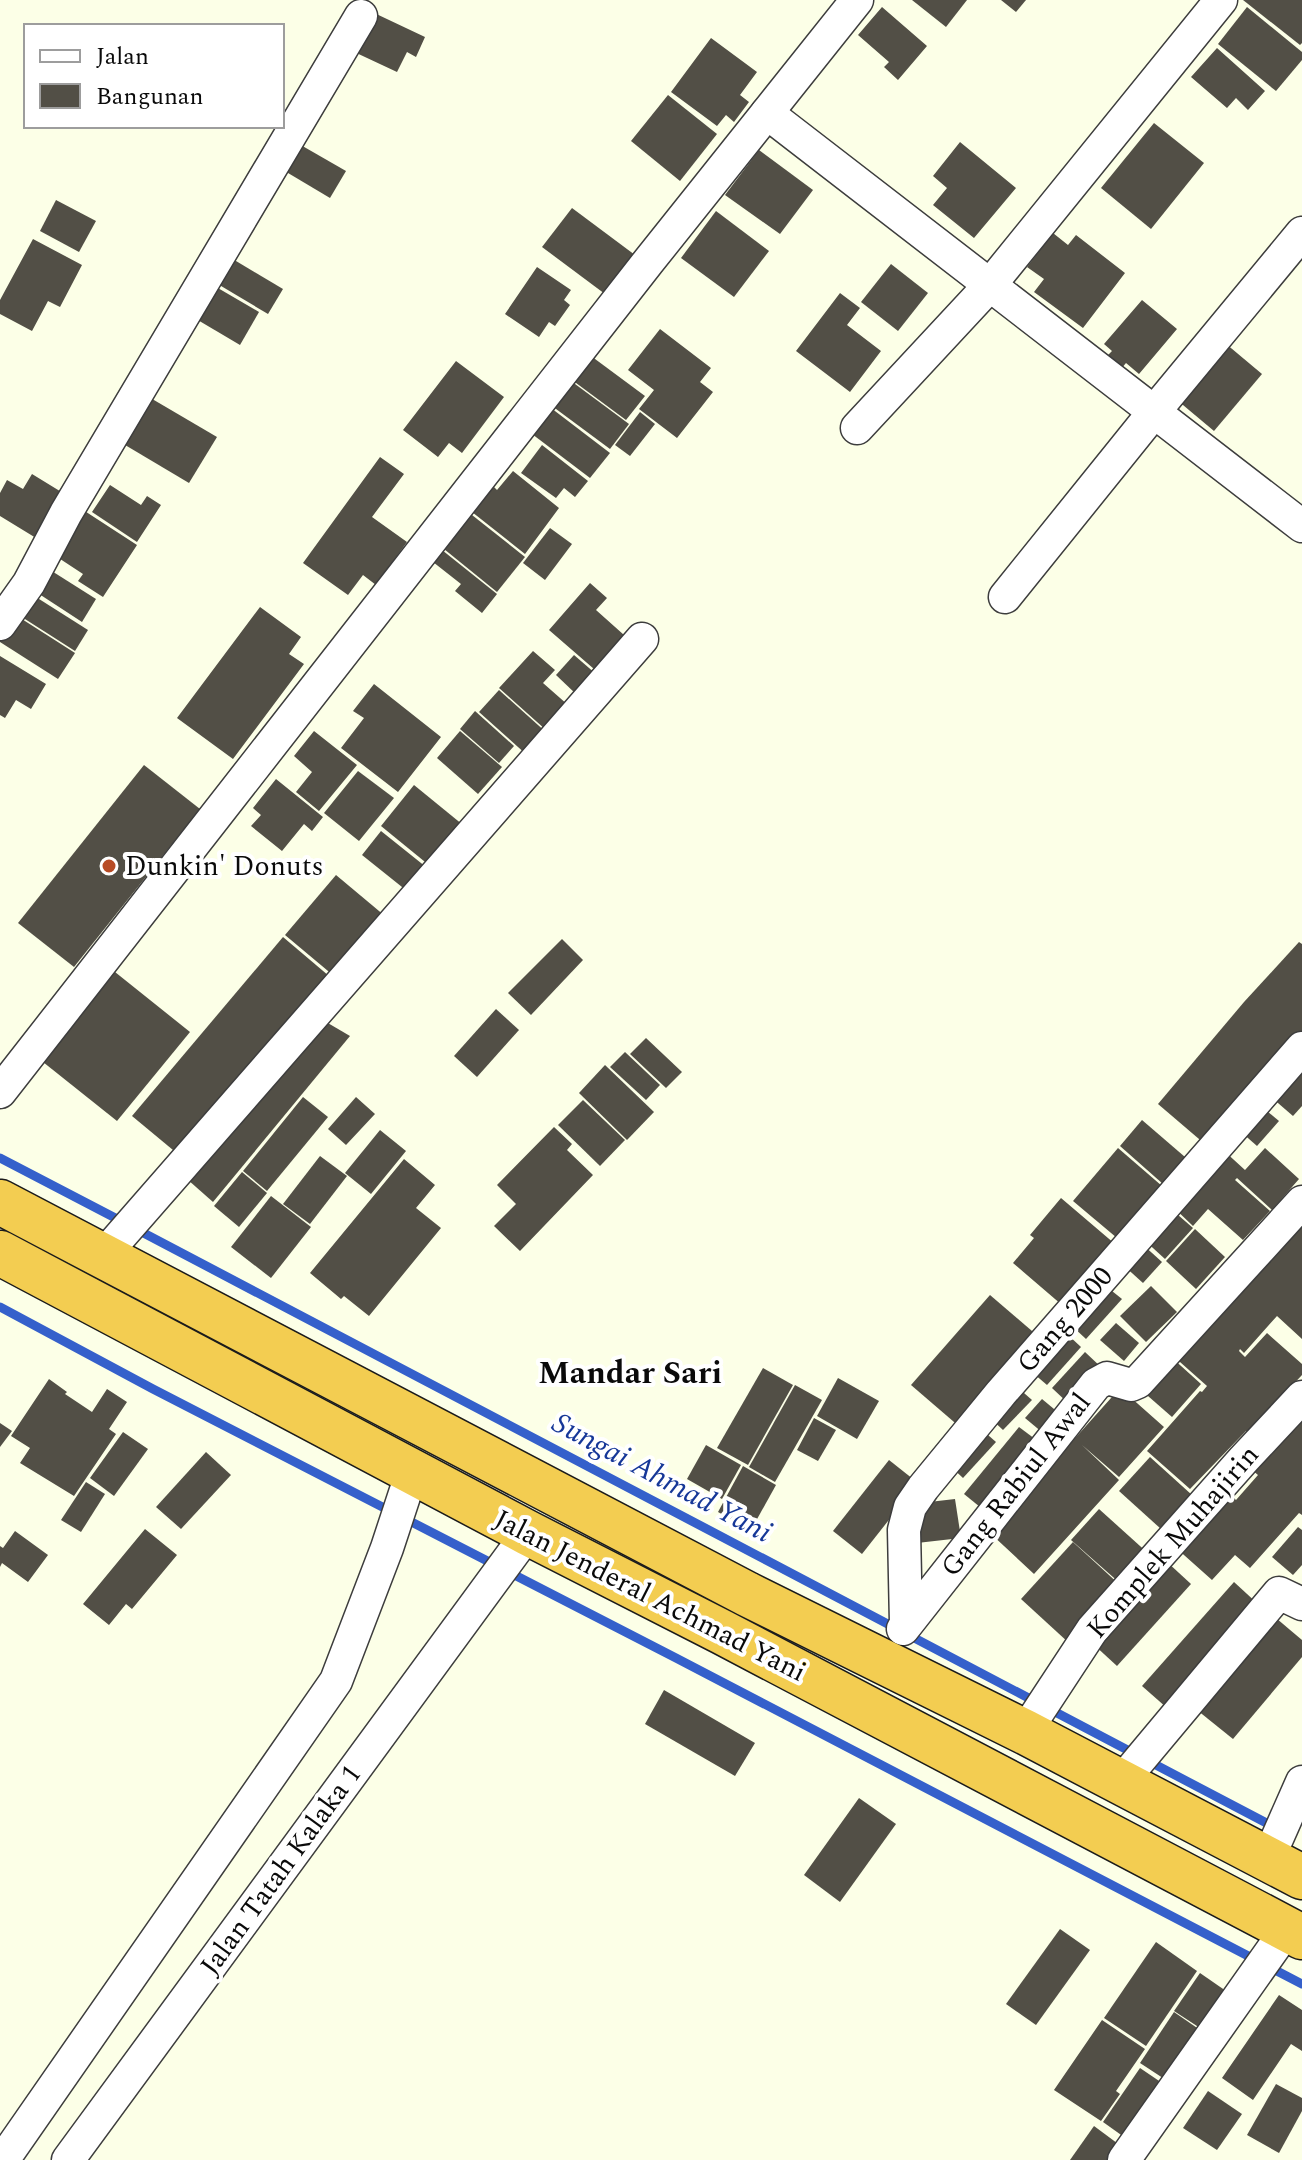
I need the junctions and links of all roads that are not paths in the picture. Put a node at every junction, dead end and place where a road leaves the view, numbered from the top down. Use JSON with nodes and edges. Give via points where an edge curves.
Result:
{"nodes":[{"id":1,"x":857,"y":0,"type":"edge"},
{"id":2,"x":1221,"y":0,"type":"edge"},
{"id":3,"x":361,"y":16,"type":"dead end"},
{"id":4,"x":767,"y":113,"type":"junction"},
{"id":5,"x":1302,"y":233,"type":"edge"},
{"id":6,"x":990,"y":285,"type":"junction"},
{"id":7,"x":1154,"y":412,"type":"junction"},
{"id":8,"x":857,"y":428,"type":"dead end"},
{"id":9,"x":1302,"y":526,"type":"edge"},
{"id":10,"x":1005,"y":597,"type":"dead end"},
{"id":11,"x":0,"y":624,"type":"edge"},
{"id":12,"x":642,"y":639,"type":"dead end"},
{"id":13,"x":1302,"y":1048,"type":"edge"},
{"id":14,"x":0,"y":1092,"type":"edge"},
{"id":15,"x":0,"y":1202,"type":"edge"},
{"id":16,"x":1302,"y":1202,"type":"edge"},
{"id":17,"x":111,"y":1247,"type":"junction"},
{"id":18,"x":0,"y":1253,"type":"edge"},
{"id":19,"x":1302,"y":1397,"type":"edge"},
{"id":20,"x":408,"y":1486,"type":"junction"},
{"id":21,"x":511,"y":1557,"type":"junction"},
{"id":22,"x":747,"y":1594,"type":"junction"},
{"id":23,"x":1302,"y":1604,"type":"edge"},
{"id":24,"x":722,"y":1632,"type":"junction"},
{"id":25,"x":894,"y":1642,"type":"junction"},
{"id":26,"x":1037,"y":1713,"type":"junction"},
{"id":27,"x":1134,"y":1766,"type":"junction"},
{"id":28,"x":1296,"y":1794,"type":"edge"},
{"id":29,"x":1283,"y":1858,"type":"edge"},
{"id":30,"x":1277,"y":1950,"type":"edge"},
{"id":31,"x":3,"y":2160,"type":"edge"},
{"id":32,"x":68,"y":2160,"type":"edge"},
{"id":33,"x":1124,"y":2160,"type":"edge"}],
"edges":[{"from":1,"to":4,"type":"street"},
{"from":2,"to":6,"type":"street"},
{"from":3,"to":11,"type":"street","via":[[29,583]]},
{"from":4,"to":6,"type":"street"},
{"from":4,"to":14,"type":"street"},
{"from":5,"to":7,"type":"street"},
{"from":6,"to":7,"type":"street"},
{"from":6,"to":8,"type":"street"},
{"from":7,"to":9,"type":"street"},
{"from":7,"to":10,"type":"street"},
{"from":12,"to":17,"type":"street"},
{"from":13,"to":25,"type":"street","name":"Gang 2000","via":[[923,1488],[910,1507],[904,1530]]},
{"from":15,"to":17,"type":"highway","name":"Jalan Jenderal Achmad Yani"},
{"from":16,"to":25,"type":"street","name":"Gang Rabiul Awal","via":[[1138,1382],[1107,1378],[1096,1384]]},
{"from":17,"to":22,"type":"highway","name":"Jalan Jenderal Achmad Yani"},
{"from":18,"to":20,"type":"highway","name":"Jalan Jenderal Achmad Yani"},
{"from":19,"to":26,"type":"street","name":"Komplek Muhajirin","via":[[1092,1630]]},
{"from":20,"to":21,"type":"highway","name":"Jalan Jenderal Achmad Yani"},
{"from":20,"to":31,"type":"street","via":[[336,1681]]},
{"from":21,"to":24,"type":"highway","name":"Jalan Jenderal Achmad Yani"},
{"from":21,"to":32,"type":"street","name":"Jalan Tatah Kalaka 1"},
{"from":22,"to":24,"type":"highway"},
{"from":22,"to":25,"type":"highway","name":"Jalan Jenderal Achmad Yani"},
{"from":23,"to":27,"type":"street","via":[[1279,1593]]},
{"from":24,"to":30,"type":"highway","name":"Jalan Jenderal Achmad Yani"},
{"from":25,"to":26,"type":"highway","name":"Jalan Jenderal Achmad Yani"},
{"from":26,"to":27,"type":"highway","name":"Jalan Jenderal Achmad Yani"},
{"from":27,"to":29,"type":"highway","name":"Jalan Jenderal Achmad Yani"},
{"from":28,"to":29,"type":"street"},
{"from":30,"to":33,"type":"street"}]}
